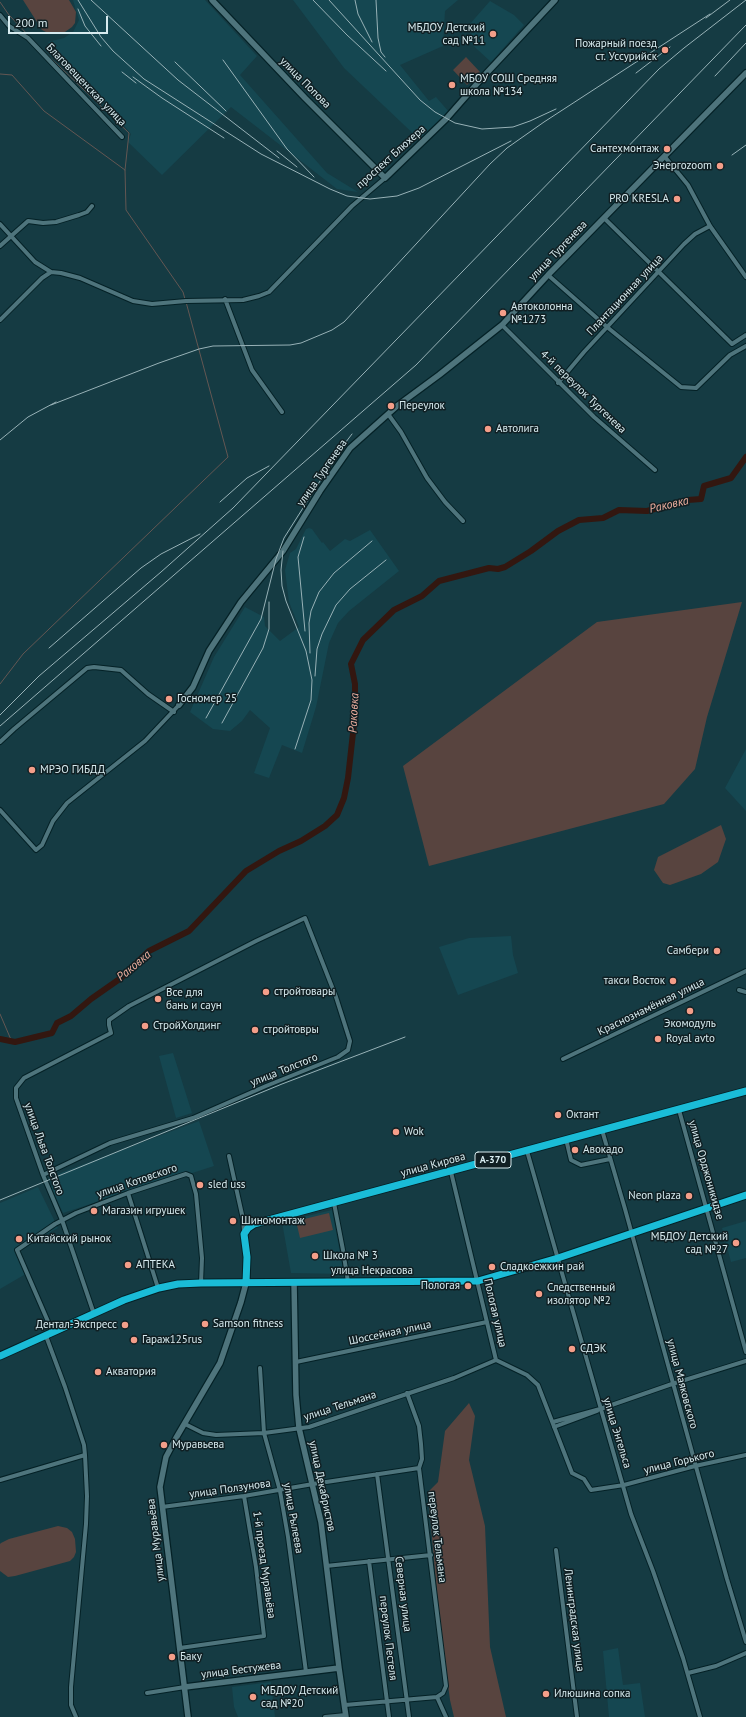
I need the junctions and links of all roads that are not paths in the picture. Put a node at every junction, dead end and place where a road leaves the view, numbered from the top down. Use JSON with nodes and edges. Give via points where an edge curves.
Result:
{"nodes":[{"id":1,"x":212,"y":0,"type":"edge"},
{"id":2,"x":555,"y":0,"type":"edge"},
{"id":3,"x":0,"y":14,"type":"edge"},
{"id":4,"x":746,"y":73,"type":"edge"},
{"id":5,"x":122,"y":137,"type":"dead end"},
{"id":6,"x":665,"y":157,"type":"junction"},
{"id":7,"x":385,"y":178,"type":"junction"},
{"id":8,"x":92,"y":206,"type":"dead end"},
{"id":9,"x":604,"y":218,"type":"junction"},
{"id":10,"x":0,"y":224,"type":"edge"},
{"id":11,"x":710,"y":226,"type":"junction"},
{"id":12,"x":11,"y":235,"type":"junction"},
{"id":13,"x":0,"y":246,"type":"edge"},
{"id":14,"x":660,"y":271,"type":"junction"},
{"id":15,"x":52,"y":272,"type":"junction"},
{"id":16,"x":548,"y":275,"type":"junction"},
{"id":17,"x":746,"y":278,"type":"edge"},
{"id":18,"x":225,"y":300,"type":"junction"},
{"id":19,"x":0,"y":320,"type":"edge"},
{"id":20,"x":502,"y":325,"type":"junction"},
{"id":21,"x":607,"y":326,"type":"junction"},
{"id":22,"x":746,"y":335,"type":"edge"},
{"id":23,"x":746,"y":346,"type":"edge"},
{"id":24,"x":558,"y":382,"type":"junction"},
{"id":25,"x":282,"y":412,"type":"dead end"},
{"id":26,"x":388,"y":414,"type":"junction"},
{"id":27,"x":655,"y":470,"type":"dead end"},
{"id":28,"x":463,"y":521,"type":"dead end"},
{"id":29,"x":179,"y":705,"type":"joint"},
{"id":30,"x":174,"y":712,"type":"junction"},
{"id":31,"x":0,"y":742,"type":"edge"},
{"id":32,"x":0,"y":810,"type":"edge"},
{"id":33,"x":305,"y":918,"type":"joint"},
{"id":34,"x":746,"y":971,"type":"edge"},
{"id":35,"x":739,"y":990,"type":"dead end"},
{"id":36,"x":746,"y":992,"type":"edge"},
{"id":37,"x":563,"y":1059,"type":"dead end"},
{"id":38,"x":746,"y":1091,"type":"edge"},
{"id":39,"x":679,"y":1110,"type":"junction"},
{"id":40,"x":602,"y":1130,"type":"junction"},
{"id":41,"x":566,"y":1140,"type":"junction"},
{"id":42,"x":527,"y":1151,"type":"junction"},
{"id":43,"x":229,"y":1156,"type":"dead end"},
{"id":44,"x":610,"y":1159,"type":"junction"},
{"id":45,"x":451,"y":1172,"type":"junction"},
{"id":46,"x":43,"y":1175,"type":"junction"},
{"id":47,"x":128,"y":1193,"type":"junction"},
{"id":48,"x":746,"y":1195,"type":"edge"},
{"id":49,"x":334,"y":1203,"type":"junction"},
{"id":50,"x":707,"y":1208,"type":"junction"},
{"id":51,"x":62,"y":1220,"type":"junction"},
{"id":52,"x":244,"y":1234,"type":"junction"},
{"id":53,"x":631,"y":1234,"type":"junction"},
{"id":54,"x":558,"y":1258,"type":"junction"},
{"id":55,"x":478,"y":1281,"type":"junction"},
{"id":56,"x":294,"y":1282,"type":"junction"},
{"id":57,"x":348,"y":1282,"type":"junction"},
{"id":58,"x":201,"y":1283,"type":"junction"},
{"id":59,"x":246,"y":1283,"type":"junction"},
{"id":60,"x":158,"y":1288,"type":"junction"},
{"id":61,"x":94,"y":1314,"type":"junction"},
{"id":62,"x":487,"y":1322,"type":"junction"},
{"id":63,"x":49,"y":1334,"type":"junction"},
{"id":64,"x":746,"y":1352,"type":"edge"},
{"id":65,"x":0,"y":1356,"type":"edge"},
{"id":66,"x":496,"y":1360,"type":"junction"},
{"id":67,"x":746,"y":1361,"type":"edge"},
{"id":68,"x":296,"y":1362,"type":"junction"},
{"id":69,"x":260,"y":1368,"type":"dead end"},
{"id":70,"x":672,"y":1384,"type":"junction"},
{"id":71,"x":407,"y":1393,"type":"junction"},
{"id":72,"x":600,"y":1409,"type":"junction"},
{"id":73,"x":185,"y":1424,"type":"junction"},
{"id":74,"x":553,"y":1424,"type":"junction"},
{"id":75,"x":299,"y":1428,"type":"junction"},
{"id":76,"x":264,"y":1433,"type":"junction"},
{"id":77,"x":85,"y":1455,"type":"junction"},
{"id":78,"x":746,"y":1455,"type":"edge"},
{"id":79,"x":695,"y":1466,"type":"junction"},
{"id":80,"x":419,"y":1468,"type":"junction"},
{"id":81,"x":377,"y":1474,"type":"junction"},
{"id":82,"x":0,"y":1480,"type":"edge"},
{"id":83,"x":313,"y":1484,"type":"junction"},
{"id":84,"x":624,"y":1485,"type":"junction"},
{"id":85,"x":280,"y":1491,"type":"junction"},
{"id":86,"x":594,"y":1491,"type":"joint"},
{"id":87,"x":244,"y":1496,"type":"junction"},
{"id":88,"x":162,"y":1507,"type":"junction"},
{"id":89,"x":556,"y":1550,"type":"dead end"},
{"id":90,"x":431,"y":1554,"type":"junction"},
{"id":91,"x":389,"y":1559,"type":"junction"},
{"id":92,"x":369,"y":1561,"type":"junction"},
{"id":93,"x":326,"y":1566,"type":"junction"},
{"id":94,"x":746,"y":1642,"type":"edge"},
{"id":95,"x":180,"y":1648,"type":"junction"},
{"id":96,"x":746,"y":1653,"type":"edge"},
{"id":97,"x":339,"y":1668,"type":"junction"},
{"id":98,"x":306,"y":1672,"type":"junction"},
{"id":99,"x":688,"y":1673,"type":"junction"},
{"id":100,"x":185,"y":1687,"type":"junction"},
{"id":101,"x":147,"y":1693,"type":"dead end"},
{"id":102,"x":437,"y":1697,"type":"junction"},
{"id":103,"x":407,"y":1700,"type":"junction"},
{"id":104,"x":387,"y":1702,"type":"junction"},
{"id":105,"x":345,"y":1705,"type":"junction"},
{"id":106,"x":346,"y":1716,"type":"edge"},
{"id":107,"x":76,"y":1717,"type":"edge"},
{"id":108,"x":188,"y":1717,"type":"edge"},
{"id":109,"x":325,"y":1717,"type":"edge"},
{"id":110,"x":389,"y":1717,"type":"edge"},
{"id":111,"x":409,"y":1717,"type":"edge"},
{"id":112,"x":446,"y":1717,"type":"edge"},
{"id":113,"x":577,"y":1717,"type":"edge"},
{"id":114,"x":700,"y":1717,"type":"edge"}],
"edges":[{"from":1,"to":7,"type":"street","name":"улица Попова","via":[[304,98]]},
{"from":2,"to":7,"type":"street","name":"проспект Блюхера","via":[[446,119]]},
{"from":3,"to":5,"type":"street","name":"Благовещенская улица","via":[[10,26],[28,38]]},
{"from":4,"to":6,"type":"street","name":"улица Тургенева"},
{"from":6,"to":9,"type":"street","name":"улица Тургенева"},
{"from":6,"to":11,"type":"street","via":[[688,185]]},
{"from":7,"to":18,"type":"street","name":"проспект Блюхера","via":[[352,206],[269,292],[243,300]]},
{"from":8,"to":12,"type":"street","via":[[87,212],[56,222],[28,222]]},
{"from":9,"to":14,"type":"street"},
{"from":9,"to":16,"type":"street","name":"улица Тургенева"},
{"from":10,"to":12,"type":"street","name":"проспект Блюхера"},
{"from":11,"to":14,"type":"street","name":"Плантационная улица","via":[[695,234]]},
{"from":11,"to":17,"type":"street"},
{"from":12,"to":13,"type":"street"},
{"from":12,"to":15,"type":"street","name":"проспект Блюхера","via":[[35,262]]},
{"from":14,"to":21,"type":"street","name":"Плантационная улица"},
{"from":14,"to":22,"type":"street","via":[[732,344]]},
{"from":15,"to":18,"type":"street","name":"проспект Блюхера","via":[[80,278],[144,303]]},
{"from":15,"to":19,"type":"street","via":[[42,278]]},
{"from":16,"to":20,"type":"street","name":"улица Тургенева"},
{"from":16,"to":21,"type":"street"},
{"from":18,"to":25,"type":"street","via":[[252,370]]},
{"from":20,"to":24,"type":"street","name":"4-й переулок Тургенева"},
{"from":20,"to":26,"type":"street","name":"улица Тургенева"},
{"from":21,"to":23,"type":"street","via":[[678,385],[691,388],[696,388],[730,355]]},
{"from":21,"to":24,"type":"street","name":"Плантационная улица"},
{"from":24,"to":27,"type":"street","name":"4-й переулок Тургенева"},
{"from":26,"to":28,"type":"street","via":[[427,478]]},
{"from":26,"to":29,"type":"street","name":"улица Тургенева","via":[[350,448],[283,551],[241,602],[209,651],[193,687]]},
{"from":29,"to":30,"type":"street","name":"улица Тургенева"},
{"from":30,"to":31,"type":"street","via":[[148,694],[121,670],[87,668]]},
{"from":30,"to":32,"type":"street","name":"улица Тургенева","via":[[145,741],[67,803],[53,821],[42,845],[36,850]]},
{"from":33,"to":46,"type":"street","name":"улица Льва Толстого","via":[[129,1006],[109,1020],[111,1032],[24,1078],[16,1088],[16,1098]]},
{"from":33,"to":46,"type":"street","name":"улица Толстого","via":[[336,997],[350,1041],[348,1050],[338,1057],[199,1116],[110,1143]]},
{"from":34,"to":37,"type":"street","name":"Краснознамённая улица"},
{"from":35,"to":36,"type":"street"},
{"from":38,"to":39,"type":"highway","name":"улица Кирова","number":"А-370"},
{"from":39,"to":40,"type":"highway","name":"улица Кирова","number":"А-370"},
{"from":39,"to":50,"type":"street","name":"улица Орджоникидзе"},
{"from":40,"to":41,"type":"highway","name":"улица Кирова","number":"А-370"},
{"from":40,"to":44,"type":"street","name":"улица Маяковского"},
{"from":41,"to":42,"type":"highway","name":"улица Кирова","number":"А-370"},
{"from":41,"to":44,"type":"street","via":[[571,1160],[581,1165]]},
{"from":42,"to":45,"type":"highway","name":"улица Кирова","number":"А-370"},
{"from":42,"to":54,"type":"street","name":"улица Энгельса"},
{"from":43,"to":52,"type":"street"},
{"from":44,"to":53,"type":"street","name":"улица Маяковского"},
{"from":45,"to":49,"type":"highway","name":"улица Кирова","number":"А-370"},
{"from":45,"to":55,"type":"street","name":"Пологая улица"},
{"from":46,"to":51,"type":"street","name":"улица Льва Толстого"},
{"from":47,"to":51,"type":"street","name":"улица Котовского","via":[[76,1212]]},
{"from":47,"to":58,"type":"street","name":"улица Котовского","via":[[186,1174],[191,1176],[199,1223]]},
{"from":47,"to":60,"type":"street"},
{"from":48,"to":50,"type":"highway","name":"улица Некрасова"},
{"from":49,"to":52,"type":"highway","name":"улица Кирова","number":"А-370","via":[[254,1224]]},
{"from":49,"to":57,"type":"street"},
{"from":50,"to":53,"type":"highway","name":"улица Некрасова"},
{"from":50,"to":64,"type":"street","name":"улица Орджоникидзе"},
{"from":51,"to":61,"type":"street","name":"улица Льва Толстого"},
{"from":51,"to":63,"type":"street","name":"улица Котовского","via":[[16,1251]]},
{"from":52,"to":59,"type":"highway","via":[[247,1257]]},
{"from":53,"to":54,"type":"highway","name":"улица Некрасова"},
{"from":53,"to":70,"type":"street","name":"улица Маяковского"},
{"from":54,"to":55,"type":"highway","name":"улица Некрасова"},
{"from":54,"to":72,"type":"street","name":"улица Энгельса"},
{"from":55,"to":57,"type":"highway","name":"улица Некрасова"},
{"from":55,"to":62,"type":"street","name":"Пологая улица"},
{"from":56,"to":57,"type":"highway","name":"улица Некрасова"},
{"from":56,"to":59,"type":"highway","name":"улица Некрасова"},
{"from":56,"to":68,"type":"street","name":"улица Декабристов"},
{"from":58,"to":59,"type":"highway","name":"улица Некрасова"},
{"from":58,"to":60,"type":"highway","name":"улица Некрасова"},
{"from":59,"to":73,"type":"street","name":"улица Муравьёва","via":[[220,1364]]},
{"from":60,"to":61,"type":"highway","name":"улица Некрасова"},
{"from":61,"to":63,"type":"highway","name":"улица Некрасова"},
{"from":62,"to":66,"type":"street","name":"Пологая улица"},
{"from":62,"to":68,"type":"street","name":"Шоссейная улица"},
{"from":63,"to":65,"type":"highway","name":"улица Некрасова"},
{"from":63,"to":77,"type":"street"},
{"from":66,"to":71,"type":"street","name":"улица Тельмана","via":[[454,1378]]},
{"from":66,"to":74,"type":"street","name":"Пологая улица","via":[[536,1382]]},
{"from":67,"to":70,"type":"street"},
{"from":68,"to":75,"type":"street","name":"улица Декабристов"},
{"from":69,"to":76,"type":"street","name":"улица Рылеева"},
{"from":70,"to":72,"type":"street"},
{"from":70,"to":79,"type":"street","name":"улица Маяковского"},
{"from":71,"to":75,"type":"street","name":"улица Тельмана","via":[[309,1427]]},
{"from":71,"to":80,"type":"street","name":"переулок Тельмана","via":[[419,1426],[422,1458]]},
{"from":72,"to":74,"type":"street"},
{"from":72,"to":84,"type":"street","name":"улица Энгельса"},
{"from":73,"to":76,"type":"street","name":"улица Тельмана","via":[[203,1433],[216,1435]]},
{"from":73,"to":88,"type":"street","name":"улица Муравьёва","via":[[166,1457],[160,1487]]},
{"from":74,"to":86,"type":"street","name":"Пологая улица","via":[[572,1473],[584,1479],[589,1489]]},
{"from":75,"to":76,"type":"street","name":"улица Тельмана"},
{"from":75,"to":83,"type":"street","name":"улица Декабристов"},
{"from":76,"to":85,"type":"street","name":"улица Рылеева"},
{"from":77,"to":82,"type":"street"},
{"from":77,"to":107,"type":"street","via":[[86,1524],[71,1687]]},
{"from":78,"to":79,"type":"street","name":"улица Горького"},
{"from":79,"to":84,"type":"street","name":"улица Горького"},
{"from":79,"to":94,"type":"street","name":"улица Маяковского"},
{"from":80,"to":81,"type":"street","name":"улица Ползунова"},
{"from":80,"to":90,"type":"street","name":"переулок Тельмана"},
{"from":81,"to":83,"type":"street","name":"улица Ползунова"},
{"from":81,"to":91,"type":"street","name":"Северная улица"},
{"from":83,"to":85,"type":"street","name":"улица Ползунова"},
{"from":83,"to":93,"type":"street","name":"улица Декабристов"},
{"from":84,"to":86,"type":"street","name":"улица Горького"},
{"from":84,"to":99,"type":"street","name":"улица Энгельса","via":[[631,1514]]},
{"from":85,"to":87,"type":"street","name":"улица Ползунова"},
{"from":85,"to":98,"type":"street","name":"улица Рылеева"},
{"from":87,"to":88,"type":"street","name":"улица Ползунова"},
{"from":87,"to":95,"type":"street","name":"1-й проезд Муравьёва","via":[[264,1636]]},
{"from":88,"to":95,"type":"street","name":"улица Муравьёва"},
{"from":89,"to":113,"type":"street","name":"Ленинградская улица"},
{"from":90,"to":91,"type":"street"},
{"from":90,"to":102,"type":"street","name":"переулок Тельмана","via":[[446,1686]]},
{"from":91,"to":92,"type":"street"},
{"from":91,"to":103,"type":"street","name":"Северная улица"},
{"from":92,"to":93,"type":"street"},
{"from":92,"to":104,"type":"street","name":"переулок Пестеля"},
{"from":93,"to":97,"type":"street","name":"улица Декабристов"},
{"from":95,"to":100,"type":"street","name":"улица Муравьёва"},
{"from":96,"to":99,"type":"street","via":[[716,1666]]},
{"from":97,"to":98,"type":"street","name":"улица Бестужева"},
{"from":97,"to":105,"type":"street","name":"улица Декабристов"},
{"from":98,"to":100,"type":"street","name":"улица Бестужева"},
{"from":99,"to":114,"type":"street","name":"улица Энгельса"},
{"from":100,"to":101,"type":"street","name":"улица Бестужева"},
{"from":100,"to":108,"type":"street","name":"улица Муравьёва"},
{"from":102,"to":103,"type":"street"},
{"from":102,"to":112,"type":"street"},
{"from":103,"to":104,"type":"street"},
{"from":103,"to":111,"type":"street","name":"Северная улица"},
{"from":104,"to":105,"type":"street"},
{"from":104,"to":110,"type":"street","name":"переулок Пестеля"},
{"from":105,"to":106,"type":"street","name":"улица Декабристов"},
{"from":106,"to":109,"type":"street"}]}
